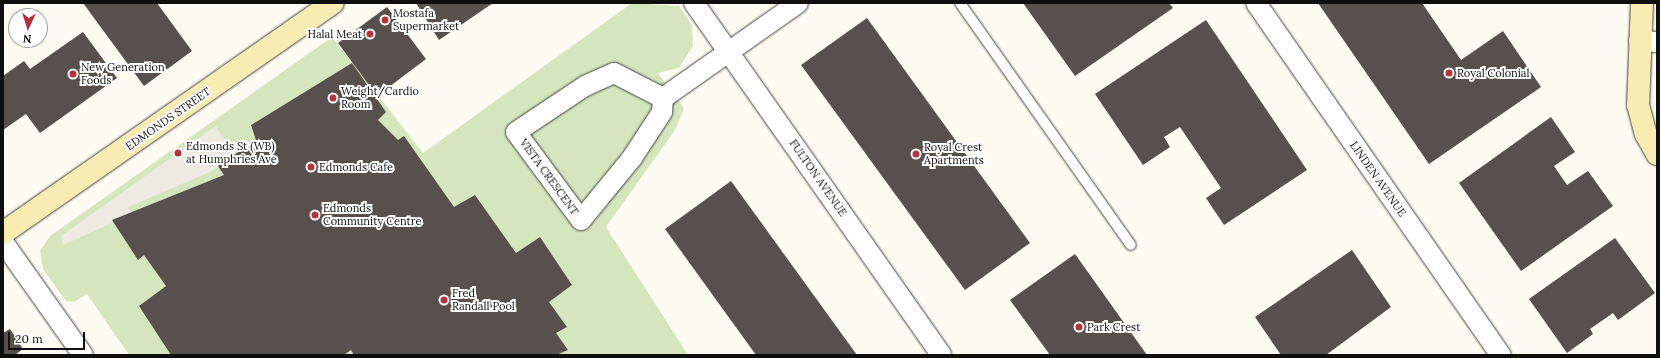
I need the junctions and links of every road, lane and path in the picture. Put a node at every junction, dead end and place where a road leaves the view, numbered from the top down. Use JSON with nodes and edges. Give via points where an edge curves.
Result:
{"nodes":[{"id":1,"x":333,"y":3,"type":"edge"},
{"id":2,"x":694,"y":3,"type":"edge"},
{"id":3,"x":798,"y":3,"type":"edge"},
{"id":4,"x":960,"y":3,"type":"edge"},
{"id":5,"x":1256,"y":3,"type":"edge"},
{"id":6,"x":1642,"y":3,"type":"edge"},
{"id":7,"x":1648,"y":42,"type":"edge"},
{"id":8,"x":729,"y":54,"type":"junction"},
{"id":9,"x":663,"y":98,"type":"junction"},
{"id":10,"x":1657,"y":154,"type":"edge"},
{"id":11,"x":3,"y":233,"type":"edge"},
{"id":12,"x":3,"y":242,"type":"edge"},
{"id":13,"x":1131,"y":245,"type":"dead end"},
{"id":14,"x":83,"y":355,"type":"edge"},
{"id":15,"x":941,"y":355,"type":"edge"},
{"id":16,"x":1501,"y":355,"type":"edge"}],
"edges":[{"from":1,"to":11,"type":"street","name":"EDMONDS STREET"},
{"from":2,"to":8,"type":"street","name":"FULTON AVENUE"},
{"from":3,"to":8,"type":"street"},
{"from":4,"to":13,"type":"lane"},
{"from":5,"to":16,"type":"street","name":"LINDEN AVENUE"},
{"from":6,"to":7,"type":"street"},
{"from":7,"to":10,"type":"street","via":[[1638,105],[1646,134]]},
{"from":8,"to":9,"type":"street"},
{"from":8,"to":15,"type":"street","name":"FULTON AVENUE"},
{"from":9,"to":9,"type":"street","name":"VISTA CRESCENT","via":[[614,73],[585,86],[516,132],[581,220],[632,158],[662,112]]},
{"from":12,"to":14,"type":"street"}]}
